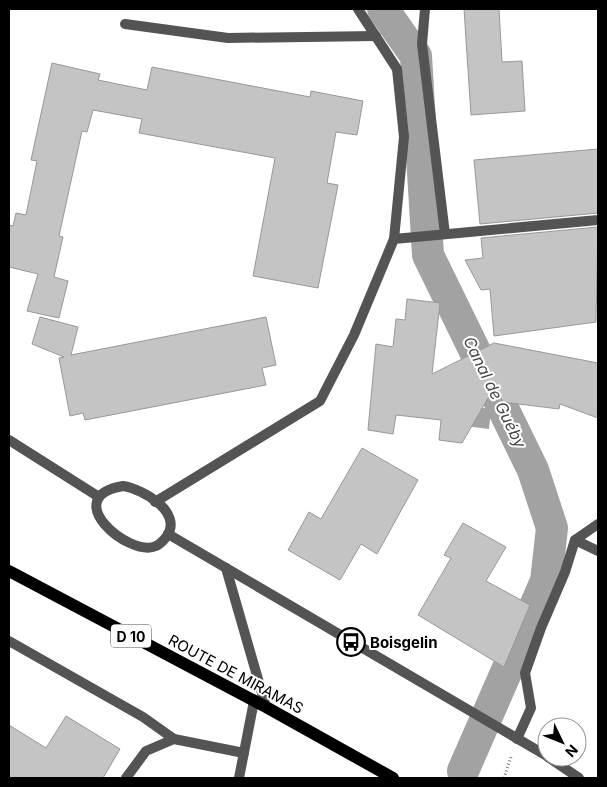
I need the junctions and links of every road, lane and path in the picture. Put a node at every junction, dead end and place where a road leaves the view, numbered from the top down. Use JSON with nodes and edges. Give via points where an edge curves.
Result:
{"nodes":[{"id":1,"x":358,"y":9,"type":"edge"},
{"id":2,"x":425,"y":9,"type":"edge"},
{"id":3,"x":125,"y":24,"type":"dead end"},
{"id":4,"x":376,"y":36,"type":"junction"},
{"id":5,"x":598,"y":220,"type":"edge"},
{"id":6,"x":445,"y":234,"type":"junction"},
{"id":7,"x":394,"y":239,"type":"junction"},
{"id":8,"x":9,"y":440,"type":"edge"},
{"id":9,"x":99,"y":497,"type":"junction"},
{"id":10,"x":155,"y":502,"type":"junction"},
{"id":11,"x":598,"y":524,"type":"edge"},
{"id":12,"x":168,"y":534,"type":"junction"},
{"id":13,"x":575,"y":540,"type":"junction"},
{"id":14,"x":598,"y":551,"type":"edge"},
{"id":15,"x":226,"y":568,"type":"junction"},
{"id":16,"x":9,"y":571,"type":"edge"},
{"id":17,"x":9,"y":641,"type":"edge"},
{"id":18,"x":254,"y":701,"type":"junction"},
{"id":19,"x":266,"y":707,"type":"junction"},
{"id":20,"x":174,"y":739,"type":"junction"},
{"id":21,"x":517,"y":739,"type":"junction"},
{"id":22,"x":537,"y":751,"type":"edge"},
{"id":23,"x":244,"y":753,"type":"junction"},
{"id":24,"x":562,"y":767,"type":"edge"},
{"id":25,"x":126,"y":778,"type":"edge"},
{"id":26,"x":239,"y":778,"type":"edge"},
{"id":27,"x":393,"y":778,"type":"edge"},
{"id":28,"x":579,"y":778,"type":"edge"}],
"edges":[{"from":1,"to":4,"type":"street"},
{"from":2,"to":6,"type":"street","via":[[422,44]]},
{"from":3,"to":4,"type":"street","via":[[228,38]]},
{"from":4,"to":7,"type":"street","via":[[398,69],[404,137]]},
{"from":5,"to":6,"type":"street"},
{"from":6,"to":7,"type":"street"},
{"from":7,"to":10,"type":"street","via":[[354,335],[320,401]]},
{"from":8,"to":9,"type":"street"},
{"from":9,"to":10,"type":"street","via":[[106,491],[123,486],[133,488]]},
{"from":9,"to":12,"type":"street","via":[[97,514],[105,527],[136,546],[157,546]]},
{"from":10,"to":12,"type":"street","via":[[168,514],[171,522]]},
{"from":11,"to":13,"type":"street"},
{"from":12,"to":15,"type":"street"},
{"from":13,"to":14,"type":"street"},
{"from":13,"to":21,"type":"street","via":[[525,673],[531,708]]},
{"from":15,"to":19,"type":"street"},
{"from":15,"to":21,"type":"street"},
{"from":16,"to":18,"type":"main road","name":"ROUTE DE MIRAMAS","number":"D 10"},
{"from":17,"to":20,"type":"street","via":[[142,717]]},
{"from":18,"to":19,"type":"main road","name":"ROUTE DE MIRAMAS","number":"D 10"},
{"from":18,"to":23,"type":"street"},
{"from":19,"to":27,"type":"main road","name":"ROUTE DE MIRAMAS","number":"D 10"},
{"from":20,"to":23,"type":"street"},
{"from":20,"to":25,"type":"street","via":[[146,751]]},
{"from":21,"to":22,"type":"street"},
{"from":23,"to":26,"type":"street"},
{"from":24,"to":28,"type":"street"}]}
